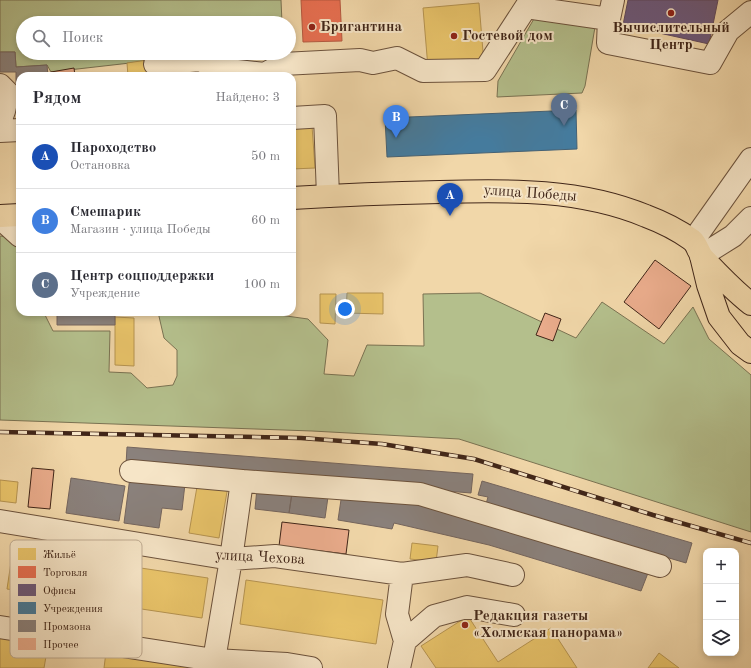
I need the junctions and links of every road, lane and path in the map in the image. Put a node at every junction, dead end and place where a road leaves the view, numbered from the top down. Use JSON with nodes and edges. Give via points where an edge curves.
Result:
{"nodes":[{"id":1,"x":611,"y":9,"type":"edge"},
{"id":2,"x":751,"y":12,"type":"edge"},
{"id":3,"x":200,"y":60,"type":"edge"},
{"id":4,"x":200,"y":60,"type":"edge"},
{"id":5,"x":155,"y":64,"type":"dead end"},
{"id":6,"x":241,"y":72,"type":"edge"},
{"id":7,"x":268,"y":72,"type":"edge"},
{"id":8,"x":9,"y":90,"type":"edge"},
{"id":9,"x":296,"y":118,"type":"edge"},
{"id":10,"x":0,"y":122,"type":"edge"},
{"id":11,"x":16,"y":130,"type":"edge"},
{"id":12,"x":0,"y":131,"type":"edge"},
{"id":13,"x":751,"y":159,"type":"edge"},
{"id":14,"x":328,"y":196,"type":"junction"},
{"id":15,"x":296,"y":198,"type":"edge"},
{"id":16,"x":16,"y":215,"type":"edge"},
{"id":17,"x":0,"y":217,"type":"edge"},
{"id":18,"x":751,"y":218,"type":"edge"},
{"id":19,"x":16,"y":232,"type":"edge"},
{"id":20,"x":697,"y":248,"type":"junction"},
{"id":21,"x":751,"y":304,"type":"edge"},
{"id":22,"x":751,"y":352,"type":"edge"},
{"id":23,"x":131,"y":471,"type":"dead end"},
{"id":24,"x":242,"y":481,"type":"junction"},
{"id":25,"x":0,"y":521,"type":"edge"},
{"id":26,"x":116,"y":540,"type":"edge"},
{"id":27,"x":142,"y":544,"type":"edge"},
{"id":28,"x":231,"y":559,"type":"junction"},
{"id":29,"x":660,"y":566,"type":"dead end"},
{"id":30,"x":402,"y":574,"type":"junction"},
{"id":31,"x":513,"y":575,"type":"dead end"},
{"id":32,"x":514,"y":615,"type":"dead end"},
{"id":33,"x":0,"y":627,"type":"edge"},
{"id":34,"x":10,"y":629,"type":"edge"},
{"id":35,"x":405,"y":641,"type":"junction"},
{"id":36,"x":142,"y":652,"type":"edge"},
{"id":37,"x":214,"y":664,"type":"edge"},
{"id":38,"x":311,"y":668,"type":"edge"},
{"id":39,"x":400,"y":668,"type":"edge"}],
"edges":[{"from":1,"to":2,"type":"street","via":[[608,43],[710,63],[728,31]]},
{"from":1,"to":7,"type":"street","via":[[526,7],[485,70],[423,72],[397,58],[373,63],[360,60],[283,64]]},
{"from":3,"to":6,"type":"street","via":[[219,69]]},
{"from":4,"to":5,"type":"street"},
{"from":8,"to":10,"type":"street"},
{"from":9,"to":14,"type":"street","via":[[325,116]]},
{"from":11,"to":12,"type":"street"},
{"from":13,"to":20,"type":"street"},
{"from":14,"to":15,"type":"main road","name":"улица Победы"},
{"from":14,"to":20,"type":"main road","name":"улица Победы","via":[[517,191],[575,196],[626,207],[662,222]]},
{"from":16,"to":17,"type":"main road"},
{"from":17,"to":19,"type":"street"},
{"from":18,"to":20,"type":"street","via":[[733,236]]},
{"from":20,"to":21,"type":"main road","name":"улица Победы","via":[[732,289]]},
{"from":20,"to":22,"type":"main road","via":[[719,318],[740,344]]},
{"from":23,"to":24,"type":"street"},
{"from":24,"to":28,"type":"street"},
{"from":24,"to":29,"type":"street","via":[[420,494]]},
{"from":25,"to":26,"type":"street","name":"улица Чехова"},
{"from":27,"to":28,"type":"street","name":"улица Чехова"},
{"from":28,"to":30,"type":"street","name":"улица Чехова","via":[[275,556]]},
{"from":28,"to":37,"type":"street"},
{"from":30,"to":31,"type":"street","name":"улица Чехова","via":[[466,564]]},
{"from":30,"to":35,"type":"street","via":[[397,614]]},
{"from":32,"to":35,"type":"street","via":[[467,606],[434,616]]},
{"from":33,"to":34,"type":"street"},
{"from":35,"to":39,"type":"street"},
{"from":36,"to":37,"type":"street"},
{"from":37,"to":38,"type":"street","via":[[287,664]]}]}
